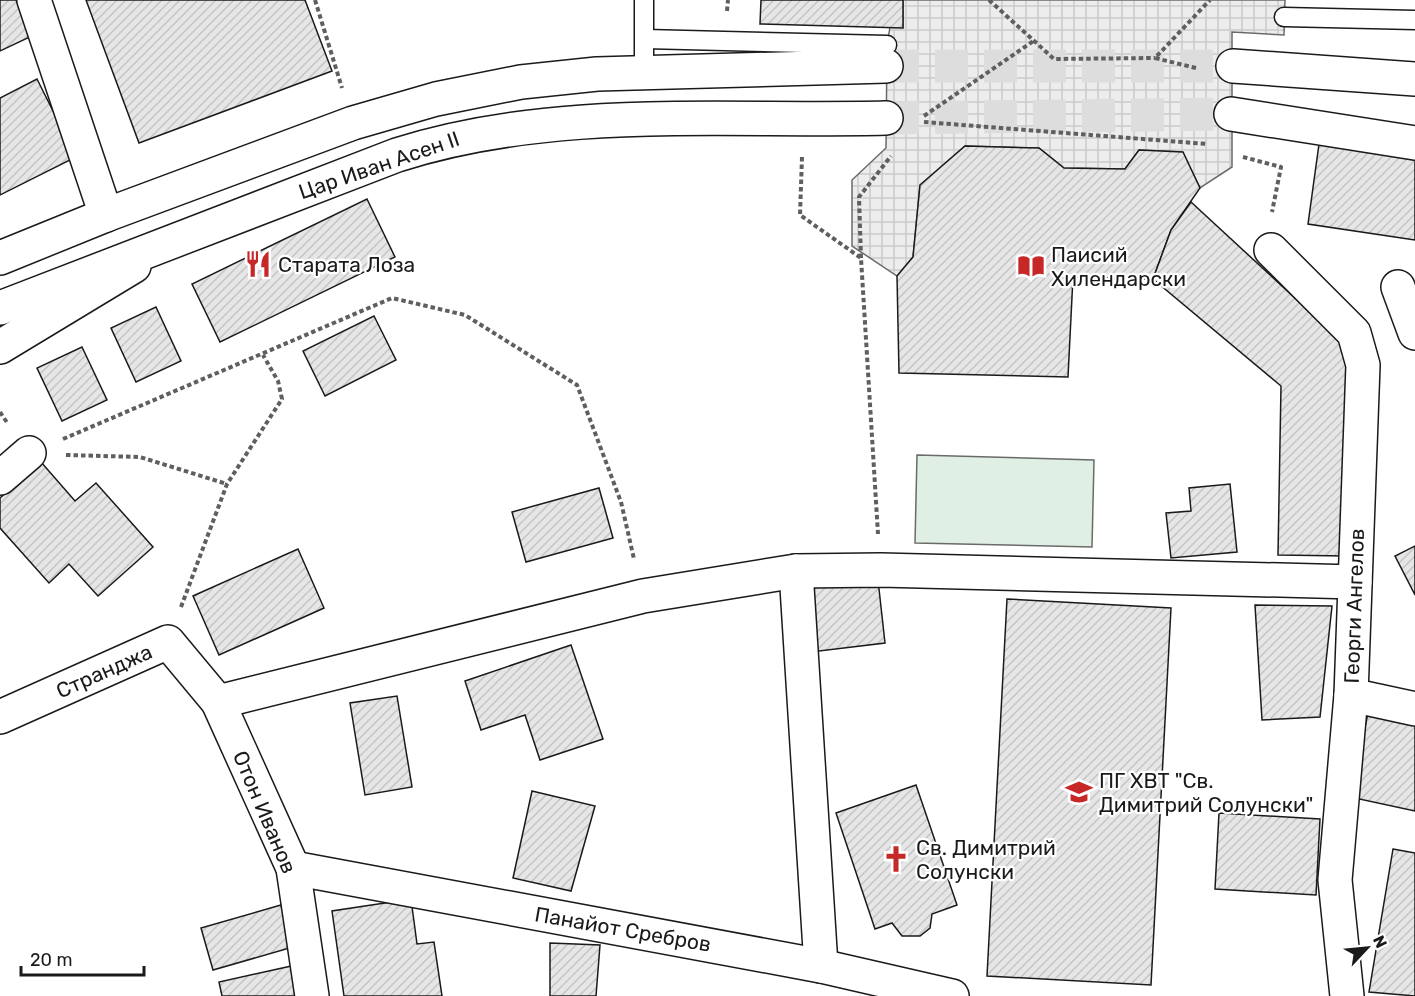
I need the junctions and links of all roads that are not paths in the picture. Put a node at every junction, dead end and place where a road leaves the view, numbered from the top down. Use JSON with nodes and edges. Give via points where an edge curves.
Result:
{"nodes":[{"id":1,"x":34,"y":0,"type":"edge"},
{"id":2,"x":644,"y":0,"type":"edge"},
{"id":3,"x":1284,"y":16,"type":"dead end"},
{"id":4,"x":1415,"y":20,"type":"edge"},
{"id":5,"x":645,"y":39,"type":"junction"},
{"id":6,"x":886,"y":55,"type":"joint"},
{"id":7,"x":1219,"y":68,"type":"tunnel mouth"},
{"id":8,"x":644,"y":72,"type":"junction"},
{"id":9,"x":1415,"y":79,"type":"edge"},
{"id":10,"x":1231,"y":114,"type":"tunnel mouth"},
{"id":11,"x":886,"y":118,"type":"tunnel mouth"},
{"id":12,"x":1415,"y":143,"type":"edge"},
{"id":13,"x":106,"y":215,"type":"junction"},
{"id":14,"x":1270,"y":235,"type":"road end"},
{"id":15,"x":182,"y":236,"type":"junction"},
{"id":16,"x":0,"y":258,"type":"edge"},
{"id":17,"x":1398,"y":287,"type":"dead end"},
{"id":18,"x":0,"y":308,"type":"edge"},
{"id":19,"x":1415,"y":333,"type":"edge"},
{"id":20,"x":0,"y":347,"type":"edge"},
{"id":21,"x":29,"y":453,"type":"road end"},
{"id":22,"x":0,"y":478,"type":"edge"},
{"id":23,"x":796,"y":571,"type":"junction"},
{"id":24,"x":1355,"y":582,"type":"junction"},
{"id":25,"x":1351,"y":695,"type":"junction"},
{"id":26,"x":218,"y":702,"type":"junction"},
{"id":27,"x":1415,"y":709,"type":"edge"},
{"id":28,"x":0,"y":717,"type":"edge"},
{"id":29,"x":292,"y":868,"type":"junction"},
{"id":30,"x":821,"y":966,"type":"junction"},
{"id":31,"x":312,"y":996,"type":"edge"},
{"id":32,"x":952,"y":996,"type":"edge"},
{"id":33,"x":1347,"y":996,"type":"edge"}],
"edges":[{"from":1,"to":13,"type":"street"},
{"from":2,"to":5,"type":"lane"},
{"from":3,"to":4,"type":"lane"},
{"from":5,"to":6,"type":"lane"},
{"from":5,"to":8,"type":"lane"},
{"from":6,"to":8,"type":"street","name":"Цар Иван Асен II"},
{"from":7,"to":9,"type":"street"},
{"from":8,"to":13,"type":"street","name":"Цар Иван Асен II","via":[[521,82],[436,99],[353,123]]},
{"from":10,"to":12,"type":"street"},
{"from":11,"to":15,"type":"street","name":"Цар Иван Асен II","via":[[577,120],[462,136],[397,155]]},
{"from":13,"to":16,"type":"street","name":"Цар Иван Асен II"},
{"from":14,"to":24,"type":"street","name":"Георги Ангелов","via":[[1354,333],[1363,364]]},
{"from":15,"to":18,"type":"street","name":"Цар Иван Асен II"},
{"from":15,"to":20,"type":"street"},
{"from":17,"to":19,"type":"street"},
{"from":21,"to":22,"type":"street"},
{"from":23,"to":24,"type":"street"},
{"from":23,"to":26,"type":"street","via":[[643,596]]},
{"from":23,"to":30,"type":"street"},
{"from":24,"to":25,"type":"street","name":"Георги Ангелов"},
{"from":25,"to":27,"type":"street"},
{"from":25,"to":33,"type":"street","name":"Георги Ангелов","via":[[1335,880]]},
{"from":26,"to":28,"type":"street","name":"Странджа","via":[[168,642]]},
{"from":26,"to":29,"type":"street","name":"Отон Иванов"},
{"from":29,"to":30,"type":"street","name":"Панайот Сребров"},
{"from":29,"to":31,"type":"street","name":"Отон Иванов"},
{"from":30,"to":32,"type":"street","name":"Панайот Сребров"}]}
